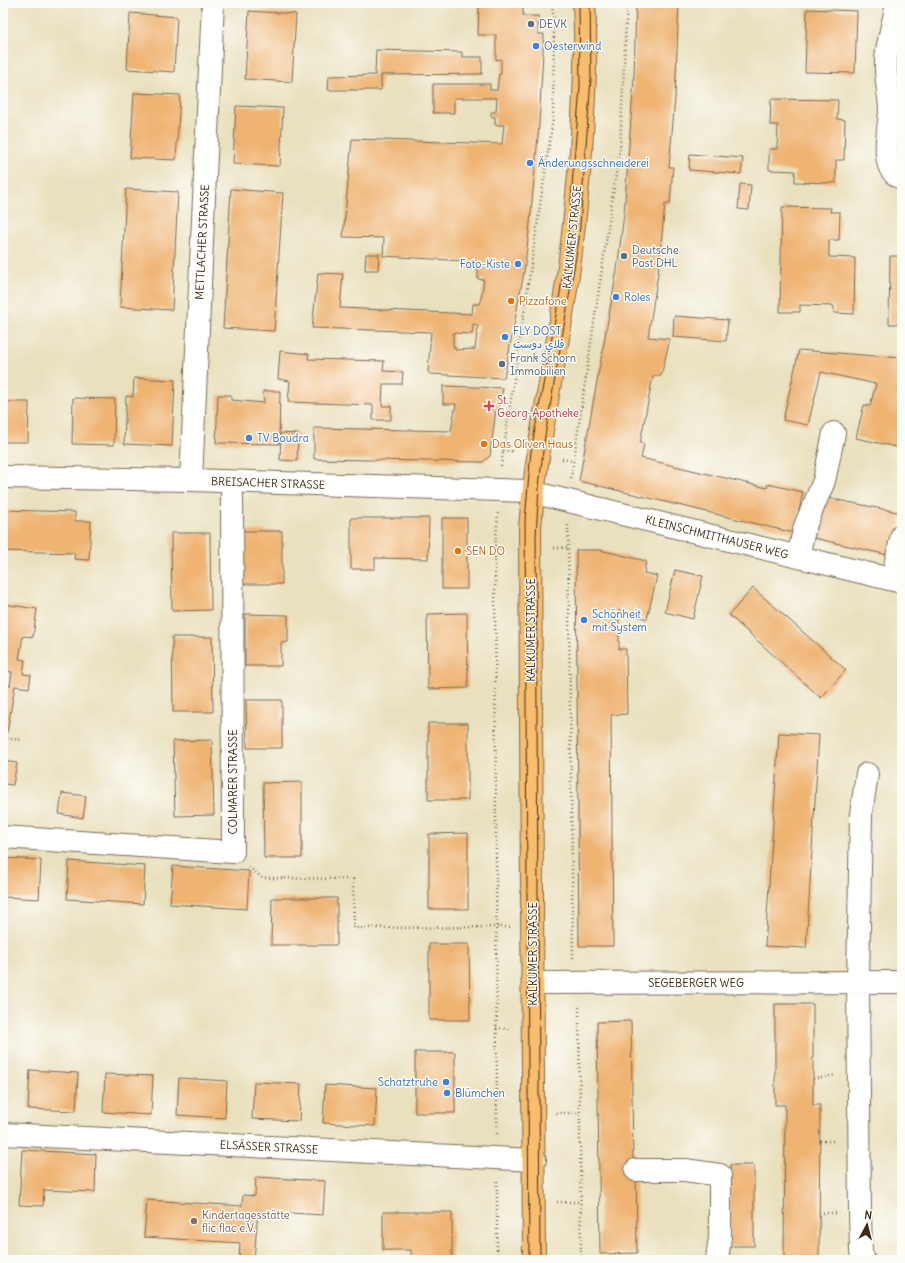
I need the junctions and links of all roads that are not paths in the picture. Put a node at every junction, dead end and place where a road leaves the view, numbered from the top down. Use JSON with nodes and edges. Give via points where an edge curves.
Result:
{"nodes":[{"id":1,"x":213,"y":3,"type":"edge"},
{"id":2,"x":584,"y":3,"type":"edge"},
{"id":3,"x":897,"y":3,"type":"edge"},
{"id":4,"x":896,"y":112,"type":"edge"},
{"id":5,"x":902,"y":178,"type":"edge"},
{"id":6,"x":834,"y":434,"type":"dead end"},
{"id":7,"x":3,"y":476,"type":"edge"},
{"id":8,"x":191,"y":480,"type":"junction"},
{"id":9,"x":232,"y":482,"type":"junction"},
{"id":10,"x":533,"y":492,"type":"junction"},
{"id":11,"x":902,"y":535,"type":"edge"},
{"id":12,"x":798,"y":556,"type":"junction"},
{"id":13,"x":897,"y":581,"type":"edge"},
{"id":14,"x":867,"y":774,"type":"dead end"},
{"id":15,"x":3,"y":837,"type":"edge"},
{"id":16,"x":858,"y":982,"type":"junction"},
{"id":17,"x":902,"y":982,"type":"edge"},
{"id":18,"x":533,"y":983,"type":"junction"},
{"id":19,"x":3,"y":1134,"type":"edge"},
{"id":20,"x":535,"y":1160,"type":"junction"},
{"id":21,"x":636,"y":1170,"type":"dead end"},
{"id":22,"x":534,"y":1260,"type":"edge"},
{"id":23,"x":717,"y":1260,"type":"edge"},
{"id":24,"x":864,"y":1260,"type":"edge"}],
"edges":[{"from":1,"to":8,"type":"street","name":"METTLACHER STRASSE"},
{"from":2,"to":10,"type":"main road","name":"KALKUMER STRASSE","via":[[585,89],[575,222]]},
{"from":3,"to":4,"type":"street","via":[[886,60],[887,96]]},
{"from":4,"to":5,"type":"street","via":[[888,162],[889,167]]},
{"from":6,"to":12,"type":"street","via":[[824,480],[805,526]]},
{"from":7,"to":8,"type":"street","name":"BREISACHER STRASSE"},
{"from":8,"to":9,"type":"street","name":"BREISACHER STRASSE"},
{"from":9,"to":10,"type":"street","name":"BREISACHER STRASSE"},
{"from":9,"to":15,"type":"street","name":"COLMARER STRASSE","via":[[233,852]]},
{"from":10,"to":12,"type":"street","name":"KLEINSCHMITTHAUSER WEG"},
{"from":10,"to":18,"type":"main road","name":"KALKUMER STRASSE","via":[[530,534]]},
{"from":11,"to":13,"type":"street"},
{"from":12,"to":13,"type":"street","name":"KLEINSCHMITTHAUSER WEG"},
{"from":14,"to":16,"type":"street","via":[[861,814]]},
{"from":16,"to":17,"type":"street","name":"SEGEBERGER WEG"},
{"from":16,"to":18,"type":"street","name":"SEGEBERGER WEG"},
{"from":16,"to":24,"type":"street","via":[[860,1212],[861,1252]]},
{"from":18,"to":20,"type":"main road","name":"KALKUMER STRASSE"},
{"from":19,"to":20,"type":"street","name":"ELSÄSSER STRASSE"},
{"from":20,"to":22,"type":"main road","name":"KALKUMER STRASSE"},
{"from":21,"to":23,"type":"street","via":[[685,1170],[720,1175],[720,1236]]}]}
